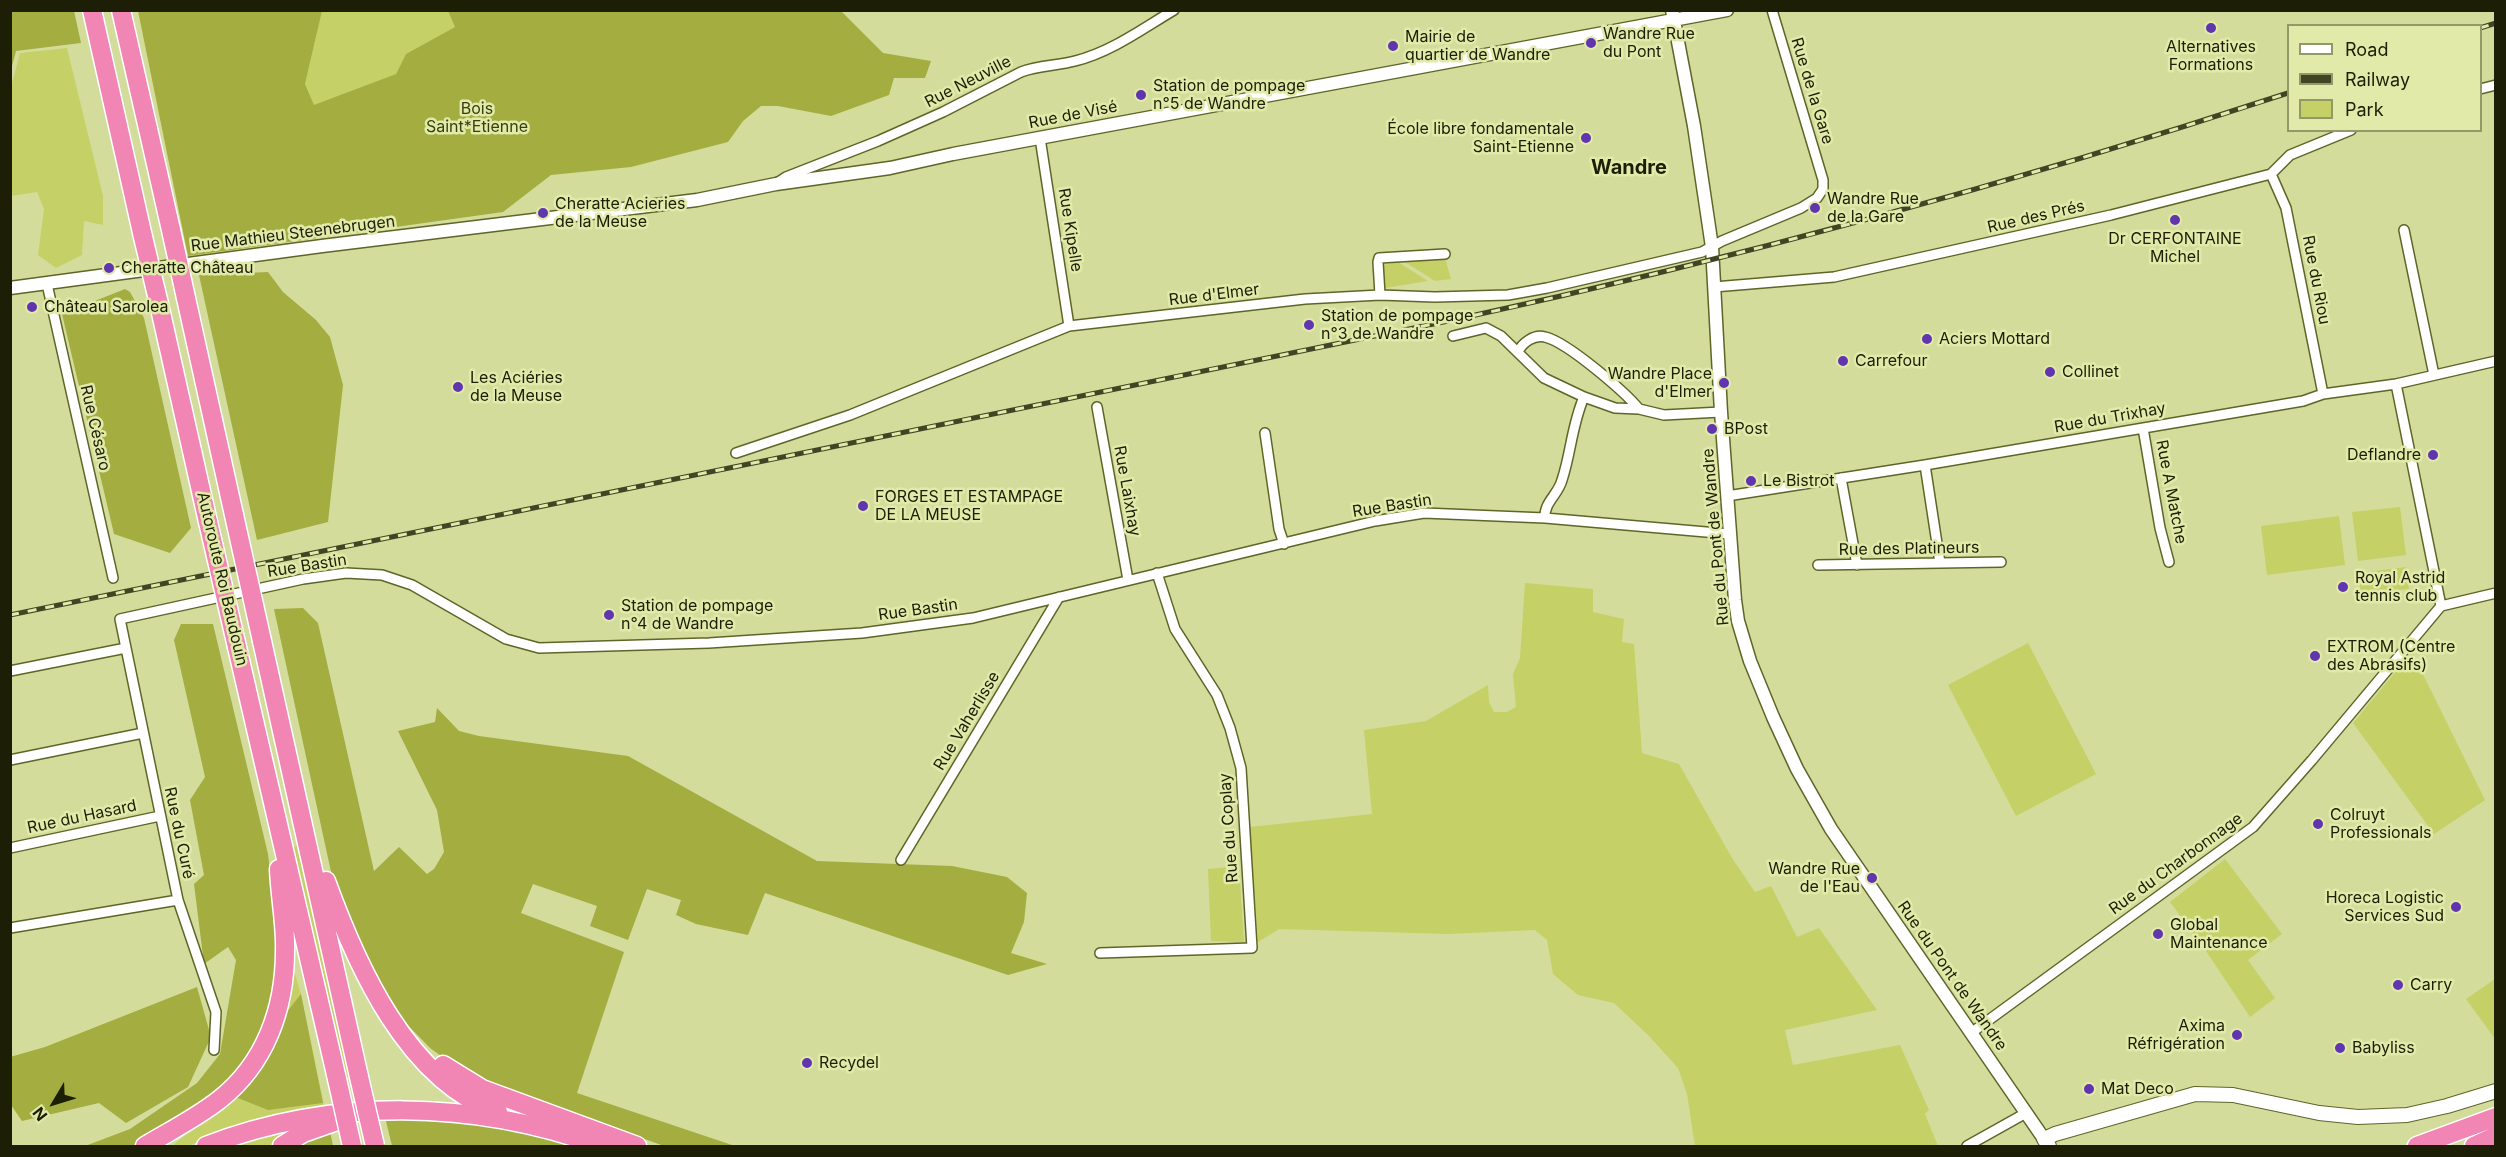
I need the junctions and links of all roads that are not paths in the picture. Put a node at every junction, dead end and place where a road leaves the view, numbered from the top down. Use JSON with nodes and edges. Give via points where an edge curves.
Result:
{"nodes":[{"id":1,"x":92,"y":10,"type":"edge"},
{"id":2,"x":120,"y":10,"type":"edge"},
{"id":3,"x":1174,"y":10,"type":"edge"},
{"id":4,"x":1727,"y":10,"type":"edge"},
{"id":5,"x":1772,"y":10,"type":"edge"},
{"id":6,"x":1158,"y":14,"type":"edge"},
{"id":7,"x":1673,"y":15,"type":"edge"},
{"id":8,"x":2346,"y":132,"type":"edge"},
{"id":9,"x":1040,"y":138,"type":"junction"},
{"id":10,"x":2271,"y":174,"type":"junction"},
{"id":11,"x":1823,"y":180,"type":"joint"},
{"id":12,"x":776,"y":184,"type":"junction"},
{"id":13,"x":638,"y":208,"type":"joint"},
{"id":14,"x":2404,"y":230,"type":"dead end"},
{"id":15,"x":1712,"y":247,"type":"junction"},
{"id":16,"x":1445,"y":254,"type":"dead end"},
{"id":17,"x":47,"y":284,"type":"junction"},
{"id":18,"x":1714,"y":287,"type":"junction"},
{"id":19,"x":10,"y":288,"type":"edge"},
{"id":20,"x":1380,"y":295,"type":"junction"},
{"id":21,"x":1069,"y":326,"type":"junction"},
{"id":22,"x":1453,"y":336,"type":"dead end"},
{"id":23,"x":1518,"y":352,"type":"junction"},
{"id":24,"x":2496,"y":361,"type":"edge"},
{"id":25,"x":2434,"y":375,"type":"junction"},
{"id":26,"x":2396,"y":384,"type":"junction"},
{"id":27,"x":2323,"y":394,"type":"junction"},
{"id":28,"x":1584,"y":397,"type":"junction"},
{"id":29,"x":1097,"y":407,"type":"dead end"},
{"id":30,"x":1639,"y":409,"type":"junction"},
{"id":31,"x":1721,"y":412,"type":"junction"},
{"id":32,"x":2143,"y":428,"type":"junction"},
{"id":33,"x":1265,"y":433,"type":"dead end"},
{"id":34,"x":736,"y":453,"type":"dead end"},
{"id":35,"x":1925,"y":465,"type":"junction"},
{"id":36,"x":1841,"y":478,"type":"junction"},
{"id":37,"x":1727,"y":496,"type":"junction"},
{"id":38,"x":1545,"y":518,"type":"junction"},
{"id":39,"x":1729,"y":534,"type":"junction"},
{"id":40,"x":1284,"y":544,"type":"junction"},
{"id":41,"x":2001,"y":562,"type":"dead end"},
{"id":42,"x":2169,"y":562,"type":"dead end"},
{"id":43,"x":1940,"y":563,"type":"junction"},
{"id":44,"x":1818,"y":565,"type":"dead end"},
{"id":45,"x":1857,"y":565,"type":"junction"},
{"id":46,"x":1157,"y":573,"type":"junction"},
{"id":47,"x":113,"y":579,"type":"dead end"},
{"id":48,"x":1128,"y":580,"type":"junction"},
{"id":49,"x":2496,"y":594,"type":"edge"},
{"id":50,"x":1059,"y":597,"type":"junction"},
{"id":51,"x":2440,"y":606,"type":"junction"},
{"id":52,"x":120,"y":619,"type":"joint"},
{"id":53,"x":126,"y":648,"type":"junction"},
{"id":54,"x":10,"y":671,"type":"edge"},
{"id":55,"x":143,"y":733,"type":"junction"},
{"id":56,"x":10,"y":760,"type":"edge"},
{"id":57,"x":160,"y":816,"type":"junction"},
{"id":58,"x":301,"y":816,"type":"junction"},
{"id":59,"x":279,"y":826,"type":"junction"},
{"id":60,"x":10,"y":848,"type":"edge"},
{"id":61,"x":901,"y":860,"type":"dead end"},
{"id":62,"x":178,"y":900,"type":"junction"},
{"id":63,"x":10,"y":928,"type":"edge"},
{"id":64,"x":1100,"y":953,"type":"dead end"},
{"id":65,"x":388,"y":1012,"type":"junction"},
{"id":66,"x":1971,"y":1033,"type":"junction"},
{"id":67,"x":214,"y":1050,"type":"dead end"},
{"id":68,"x":2496,"y":1091,"type":"edge"},
{"id":69,"x":422,"y":1111,"type":"junction"},
{"id":70,"x":2026,"y":1113,"type":"junction"},
{"id":71,"x":197,"y":1115,"type":"junction"},
{"id":72,"x":2496,"y":1117,"type":"edge"},
{"id":73,"x":524,"y":1124,"type":"junction"},
{"id":74,"x":2496,"y":1136,"type":"edge"},
{"id":75,"x":2047,"y":1143,"type":"edge"},
{"id":76,"x":597,"y":1145,"type":"edge"},
{"id":77,"x":145,"y":1146,"type":"edge"},
{"id":78,"x":161,"y":1146,"type":"edge"},
{"id":79,"x":206,"y":1146,"type":"edge"},
{"id":80,"x":282,"y":1146,"type":"edge"},
{"id":81,"x":352,"y":1146,"type":"edge"},
{"id":82,"x":375,"y":1146,"type":"edge"},
{"id":83,"x":637,"y":1146,"type":"edge"},
{"id":84,"x":1966,"y":1146,"type":"edge"},
{"id":85,"x":2417,"y":1146,"type":"edge"},
{"id":86,"x":2474,"y":1146,"type":"edge"}],
"edges":[{"from":1,"to":59,"type":"highway","name":"Autoroute Roi Baudouin","bridge":true},
{"from":2,"to":58,"type":"highway","name":"Autoroute Roi Baudouin","bridge":true},
{"from":3,"to":6,"type":"street","name":"Rue Neuville"},
{"from":4,"to":7,"type":"street","name":"Rue de Visé"},
{"from":5,"to":11,"type":"street","name":"Rue de la Gare"},
{"from":6,"to":12,"type":"street","name":"Rue Neuville","via":[[1108,49],[1075,62],[1021,72],[943,112]]},
{"from":7,"to":9,"type":"street","name":"Rue de Visé"},
{"from":7,"to":15,"type":"street","name":"Rue du Pont de Wandre"},
{"from":8,"to":10,"type":"street","name":"Rue des Prés","via":[[2290,155]]},
{"from":9,"to":12,"type":"street","name":"Rue de Visé","via":[[890,168]]},
{"from":9,"to":21,"type":"street","name":"Rue Kipelle"},
{"from":10,"to":18,"type":"street","name":"Rue des Prés","via":[[2100,218],[1834,277]]},
{"from":10,"to":27,"type":"street","name":"Rue du Riou","via":[[2286,208]]},
{"from":11,"to":15,"type":"street","name":"Rue d'Elmer","via":[[1817,198],[1801,208]]},
{"from":12,"to":13,"type":"street","name":"Rue de Visé"},
{"from":13,"to":17,"type":"street","name":"Rue Mathieu Steenebrugen"},
{"from":14,"to":25,"type":"street"},
{"from":15,"to":18,"type":"street","name":"Rue du Pont de Wandre"},
{"from":15,"to":20,"type":"street","name":"Rue d'Elmer","via":[[1626,271],[1508,295]]},
{"from":16,"to":20,"type":"street","via":[[1379,258]]},
{"from":17,"to":19,"type":"street"},
{"from":17,"to":47,"type":"street","name":"Rue Césaro"},
{"from":18,"to":31,"type":"street","name":"Rue du Pont de Wandre"},
{"from":20,"to":21,"type":"street","name":"Rue d'Elmer","via":[[1305,299]]},
{"from":21,"to":34,"type":"street","name":"Rue d'Elmer","via":[[850,415]]},
{"from":22,"to":23,"type":"street","via":[[1486,328]]},
{"from":23,"to":28,"type":"street","via":[[1544,378]]},
{"from":23,"to":30,"type":"street","via":[[1521,345],[1545,336],[1565,347]]},
{"from":24,"to":25,"type":"street","name":"Rue du Trixhay"},
{"from":25,"to":26,"type":"street","name":"Rue du Trixhay"},
{"from":26,"to":27,"type":"street","name":"Rue du Trixhay"},
{"from":26,"to":51,"type":"street"},
{"from":27,"to":32,"type":"street","name":"Rue du Trixhay","via":[[2303,401]]},
{"from":28,"to":30,"type":"street","via":[[1615,408]]},
{"from":28,"to":38,"type":"street","via":[[1576,415],[1562,481],[1549,501]]},
{"from":29,"to":48,"type":"street","name":"Rue Laixhay"},
{"from":30,"to":31,"type":"street","via":[[1664,415]]},
{"from":31,"to":37,"type":"street","name":"Rue du Pont de Wandre"},
{"from":32,"to":35,"type":"street","name":"Rue du Trixhay"},
{"from":32,"to":42,"type":"street","name":"Rue A Matche"},
{"from":33,"to":40,"type":"street"},
{"from":35,"to":36,"type":"street","name":"Rue du Trixhay"},
{"from":35,"to":43,"type":"street"},
{"from":36,"to":37,"type":"street","name":"Rue du Trixhay"},
{"from":36,"to":45,"type":"street"},
{"from":37,"to":39,"type":"street","name":"Rue du Pont de Wandre"},
{"from":38,"to":39,"type":"street","name":"Rue Bastin"},
{"from":38,"to":40,"type":"street","name":"Rue Bastin","via":[[1424,513]]},
{"from":39,"to":66,"type":"street","name":"Rue du Pont de Wandre","via":[[1738,621],[1750,661],[1797,769],[1831,830]]},
{"from":40,"to":46,"type":"street","name":"Rue Bastin"},
{"from":41,"to":43,"type":"street","name":"Rue des Platineurs"},
{"from":43,"to":45,"type":"street","name":"Rue des Platineurs"},
{"from":44,"to":45,"type":"street","name":"Rue des Platineurs"},
{"from":46,"to":48,"type":"street","name":"Rue Bastin"},
{"from":46,"to":64,"type":"street","name":"Rue du Coplay","via":[[1175,629],[1217,695],[1241,768],[1252,948]]},
{"from":48,"to":50,"type":"street","name":"Rue Bastin"},
{"from":49,"to":51,"type":"street"},
{"from":50,"to":52,"type":"street","name":"Rue Bastin","via":[[973,618],[862,633],[539,648],[506,639],[412,585],[382,575],[346,573]]},
{"from":50,"to":61,"type":"street","name":"Rue Vaherlisse"},
{"from":51,"to":66,"type":"street","name":"Rue du Charbonnage","via":[[2253,827]]},
{"from":52,"to":53,"type":"street","name":"Rue du Curé"},
{"from":53,"to":54,"type":"street"},
{"from":53,"to":55,"type":"street","name":"Rue du Curé"},
{"from":55,"to":56,"type":"street"},
{"from":55,"to":57,"type":"street","name":"Rue du Curé"},
{"from":57,"to":60,"type":"street","name":"Rue du Hasard"},
{"from":57,"to":62,"type":"street","name":"Rue du Curé"},
{"from":58,"to":65,"type":"highway","via":[[348,940]]},
{"from":58,"to":82,"type":"highway","name":"Autoroute Roi Baudouin","bridge":true},
{"from":59,"to":71,"type":"highway","via":[[285,953],[277,1013],[249,1070],[219,1100]]},
{"from":59,"to":81,"type":"highway","name":"Autoroute Roi Baudouin","bridge":true},
{"from":62,"to":63,"type":"street"},
{"from":62,"to":67,"type":"street","name":"Rue du Curé","via":[[216,1012]]},
{"from":65,"to":73,"type":"highway","via":[[397,1028],[449,1084],[478,1104]]},
{"from":65,"to":83,"type":"highway","via":[[417,1043],[461,1078]]},
{"from":66,"to":70,"type":"street","name":"Rue du Pont de Wandre"},
{"from":68,"to":75,"type":"main road","via":[[2407,1115],[2358,1117],[2233,1095],[2195,1094]]},
{"from":69,"to":73,"type":"highway"},
{"from":69,"to":79,"type":"highway","via":[[385,1109],[304,1118]]},
{"from":69,"to":80,"type":"highway","via":[[324,1124]]},
{"from":70,"to":75,"type":"street","name":"Rue du Pont de Wandre"},
{"from":70,"to":84,"type":"street"},
{"from":71,"to":77,"type":"highway"},
{"from":71,"to":78,"type":"highway"},
{"from":72,"to":85,"type":"highway"},
{"from":73,"to":76,"type":"highway"},
{"from":74,"to":86,"type":"highway"}]}
